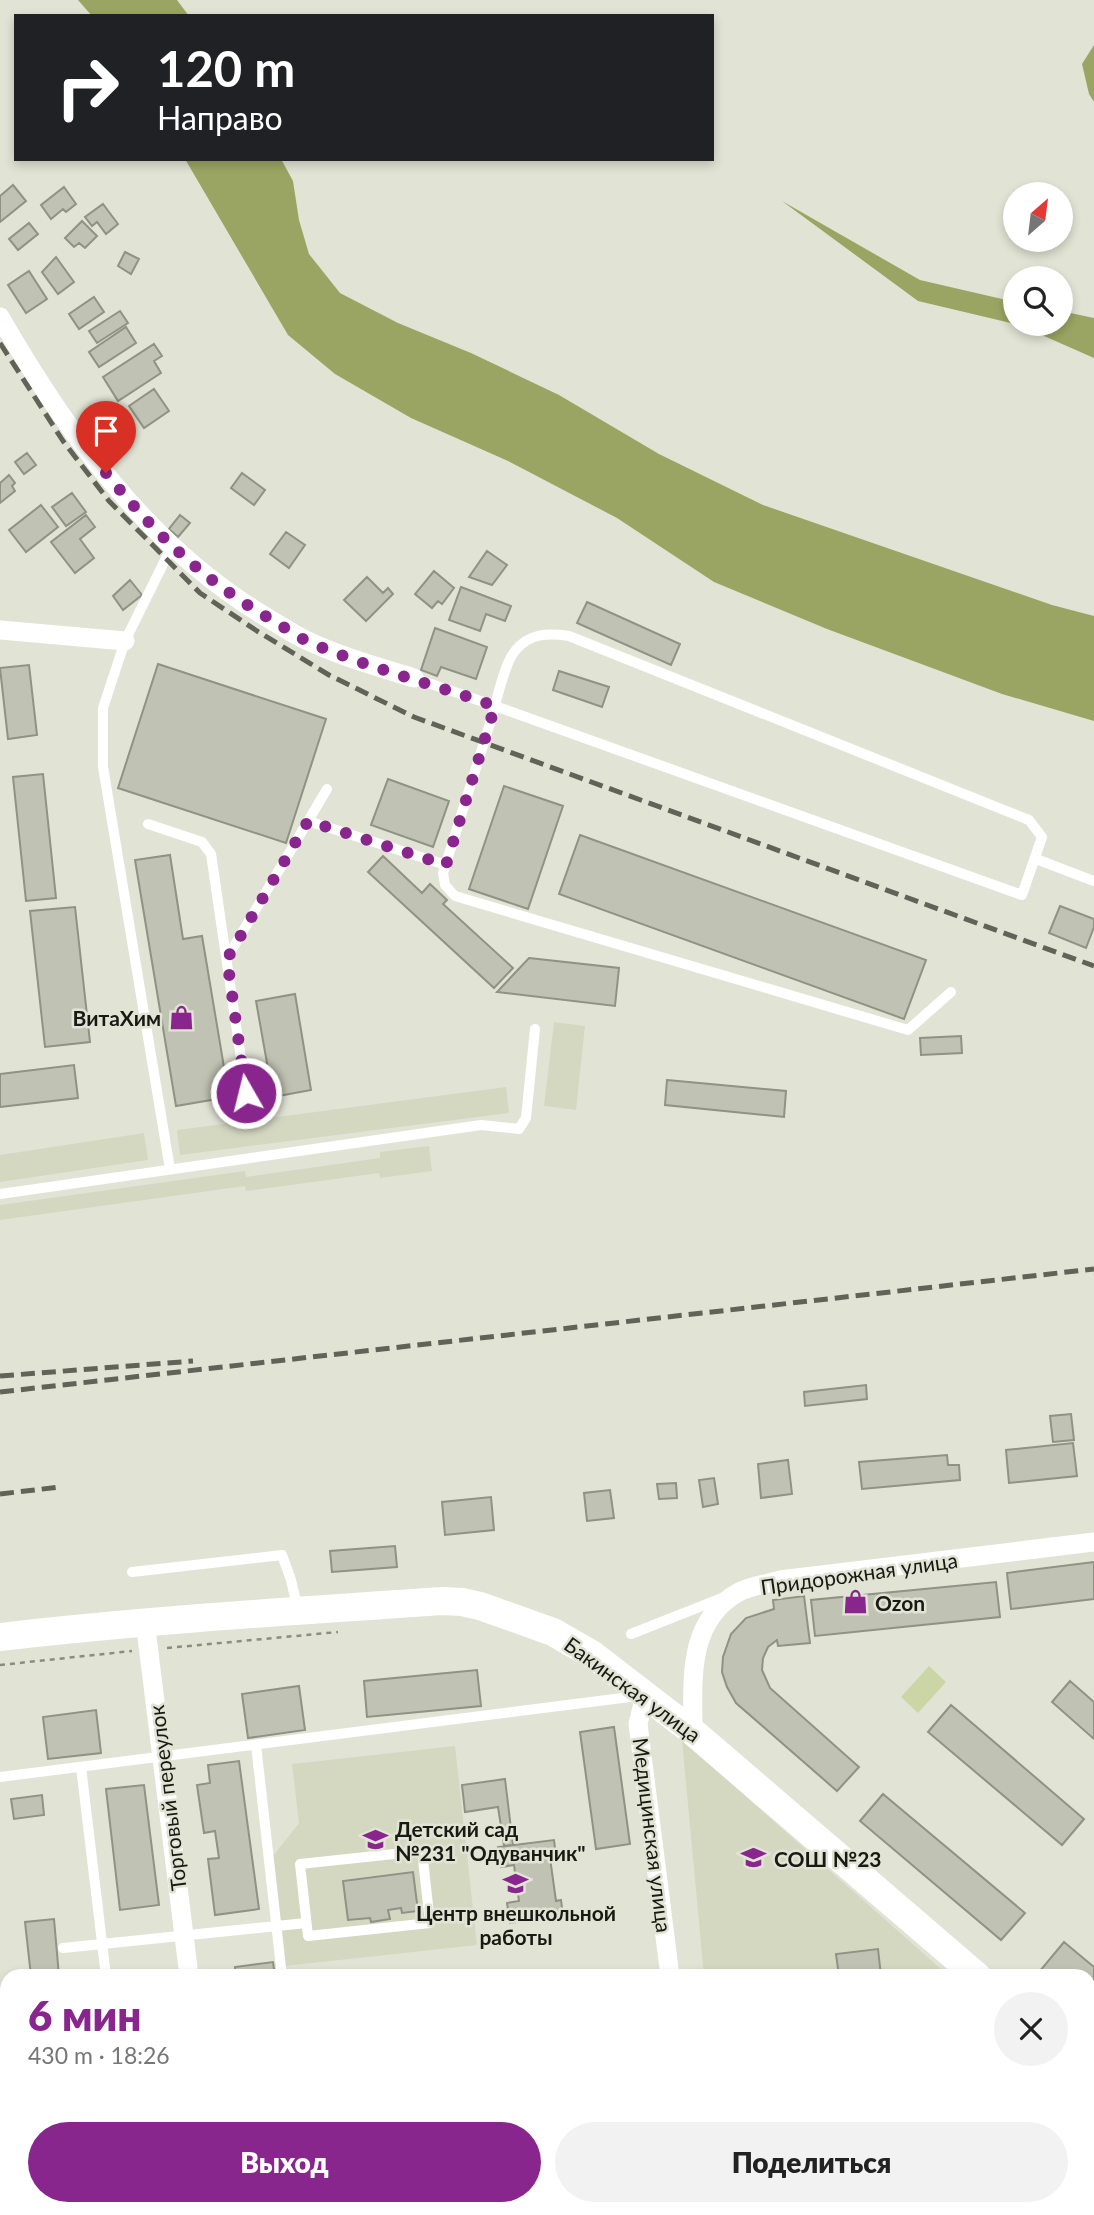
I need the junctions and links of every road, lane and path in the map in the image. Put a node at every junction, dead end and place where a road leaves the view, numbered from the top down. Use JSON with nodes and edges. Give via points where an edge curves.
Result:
{"nodes":[{"id":1,"x":0,"y":317,"type":"edge"},
{"id":2,"x":171,"y":548,"type":"junction"},
{"id":3,"x":0,"y":630,"type":"edge"},
{"id":4,"x":125,"y":641,"type":"junction"},
{"id":5,"x":414,"y":678,"type":"joint"},
{"id":6,"x":495,"y":706,"type":"junction"},
{"id":7,"x":327,"y":789,"type":"dead end"},
{"id":8,"x":308,"y":821,"type":"junction"},
{"id":9,"x":148,"y":824,"type":"dead end"},
{"id":10,"x":1036,"y":859,"type":"junction"},
{"id":11,"x":446,"y":865,"type":"junction"},
{"id":12,"x":1094,"y":881,"type":"edge"},
{"id":13,"x":227,"y":959,"type":"junction"},
{"id":14,"x":951,"y":992,"type":"dead end"},
{"id":15,"x":535,"y":1029,"type":"dead end"},
{"id":16,"x":246,"y":1093,"type":"dead end"},
{"id":17,"x":170,"y":1169,"type":"junction"},
{"id":18,"x":0,"y":1194,"type":"edge"},
{"id":19,"x":1094,"y":1542,"type":"edge"},
{"id":20,"x":132,"y":1572,"type":"dead end"},
{"id":21,"x":739,"y":1592,"type":"junction"},
{"id":22,"x":298,"y":1611,"type":"junction"},
{"id":23,"x":145,"y":1621,"type":"junction"},
{"id":24,"x":343,"y":1632,"type":"dead end"},
{"id":25,"x":631,"y":1634,"type":"dead end"},
{"id":26,"x":0,"y":1637,"type":"edge"},
{"id":27,"x":150,"y":1650,"type":"junction"},
{"id":28,"x":0,"y":1665,"type":"edge"},
{"id":29,"x":645,"y":1695,"type":"junction"},
{"id":30,"x":693,"y":1732,"type":"junction"},
{"id":31,"x":256,"y":1745,"type":"junction"},
{"id":32,"x":162,"y":1757,"type":"junction"},
{"id":33,"x":81,"y":1767,"type":"junction"},
{"id":34,"x":0,"y":1777,"type":"edge"},
{"id":35,"x":306,"y":1923,"type":"junction"},
{"id":36,"x":275,"y":1926,"type":"junction"},
{"id":37,"x":184,"y":1936,"type":"junction"},
{"id":38,"x":102,"y":1944,"type":"junction"},
{"id":39,"x":62,"y":1948,"type":"dead end"},
{"id":40,"x":105,"y":1969,"type":"edge"},
{"id":41,"x":188,"y":1969,"type":"edge"},
{"id":42,"x":281,"y":1969,"type":"edge"},
{"id":43,"x":669,"y":1969,"type":"edge"},
{"id":44,"x":969,"y":1969,"type":"edge"}],
"edges":[{"from":1,"to":2,"type":"street","via":[[72,431]]},
{"from":2,"to":4,"type":"lane"},
{"from":2,"to":5,"type":"street","via":[[233,598],[307,641]]},
{"from":3,"to":4,"type":"street"},
{"from":4,"to":17,"type":"lane","via":[[103,708],[103,767]]},
{"from":5,"to":6,"type":"lane"},
{"from":6,"to":10,"type":"lane","via":[[1022,895]]},
{"from":6,"to":10,"type":"lane","via":[[512,654],[521,644],[536,635],[569,636],[1029,820],[1042,837]]},
{"from":6,"to":11,"type":"lane"},
{"from":7,"to":8,"type":"lane"},
{"from":8,"to":11,"type":"lane"},
{"from":8,"to":13,"type":"lane"},
{"from":9,"to":13,"type":"lane","via":[[202,842],[211,853]]},
{"from":10,"to":12,"type":"lane"},
{"from":11,"to":14,"type":"lane","via":[[446,885],[455,896],[908,1030]]},
{"from":13,"to":16,"type":"lane"},
{"from":15,"to":17,"type":"lane","via":[[526,1118],[519,1129],[481,1125]]},
{"from":17,"to":18,"type":"lane"},
{"from":19,"to":21,"type":"street","name":"Придорожная улица","via":[[780,1580]]},
{"from":20,"to":22,"type":"lane","via":[[282,1555]]},
{"from":21,"to":25,"type":"lane"},
{"from":21,"to":30,"type":"street","name":"Придорожная улица","via":[[713,1613],[699,1637],[692,1670]]},
{"from":22,"to":23,"type":"main road","name":"Бакинская улица"},
{"from":22,"to":29,"type":"main road","name":"Бакинская улица","via":[[462,1602],[553,1632],[593,1655]]},
{"from":23,"to":26,"type":"main road","name":"Бакинская улица"},
{"from":23,"to":27,"type":"street","name":"Торговый переулок"},
{"from":24,"to":27,"type":"path"},
{"from":27,"to":28,"type":"path"},
{"from":27,"to":32,"type":"street","name":"Торговый переулок"},
{"from":29,"to":30,"type":"main road","name":"Бакинская улица"},
{"from":29,"to":31,"type":"lane"},
{"from":29,"to":43,"type":"street","name":"Медицинская улица","via":[[638,1724]]},
{"from":30,"to":44,"type":"main road","name":"Бакинская улица"},
{"from":31,"to":32,"type":"lane"},
{"from":31,"to":36,"type":"lane"},
{"from":32,"to":33,"type":"lane"},
{"from":32,"to":37,"type":"street","name":"Торговый переулок"},
{"from":33,"to":34,"type":"lane"},
{"from":33,"to":38,"type":"lane"},
{"from":35,"to":35,"type":"lane","via":[[308,1936],[430,1923],[422,1851],[300,1864]]},
{"from":35,"to":36,"type":"lane"},
{"from":36,"to":37,"type":"lane"},
{"from":36,"to":42,"type":"lane"},
{"from":37,"to":38,"type":"lane"},
{"from":37,"to":41,"type":"street","name":"Торговый переулок"},
{"from":38,"to":39,"type":"lane"},
{"from":38,"to":40,"type":"lane"}]}
